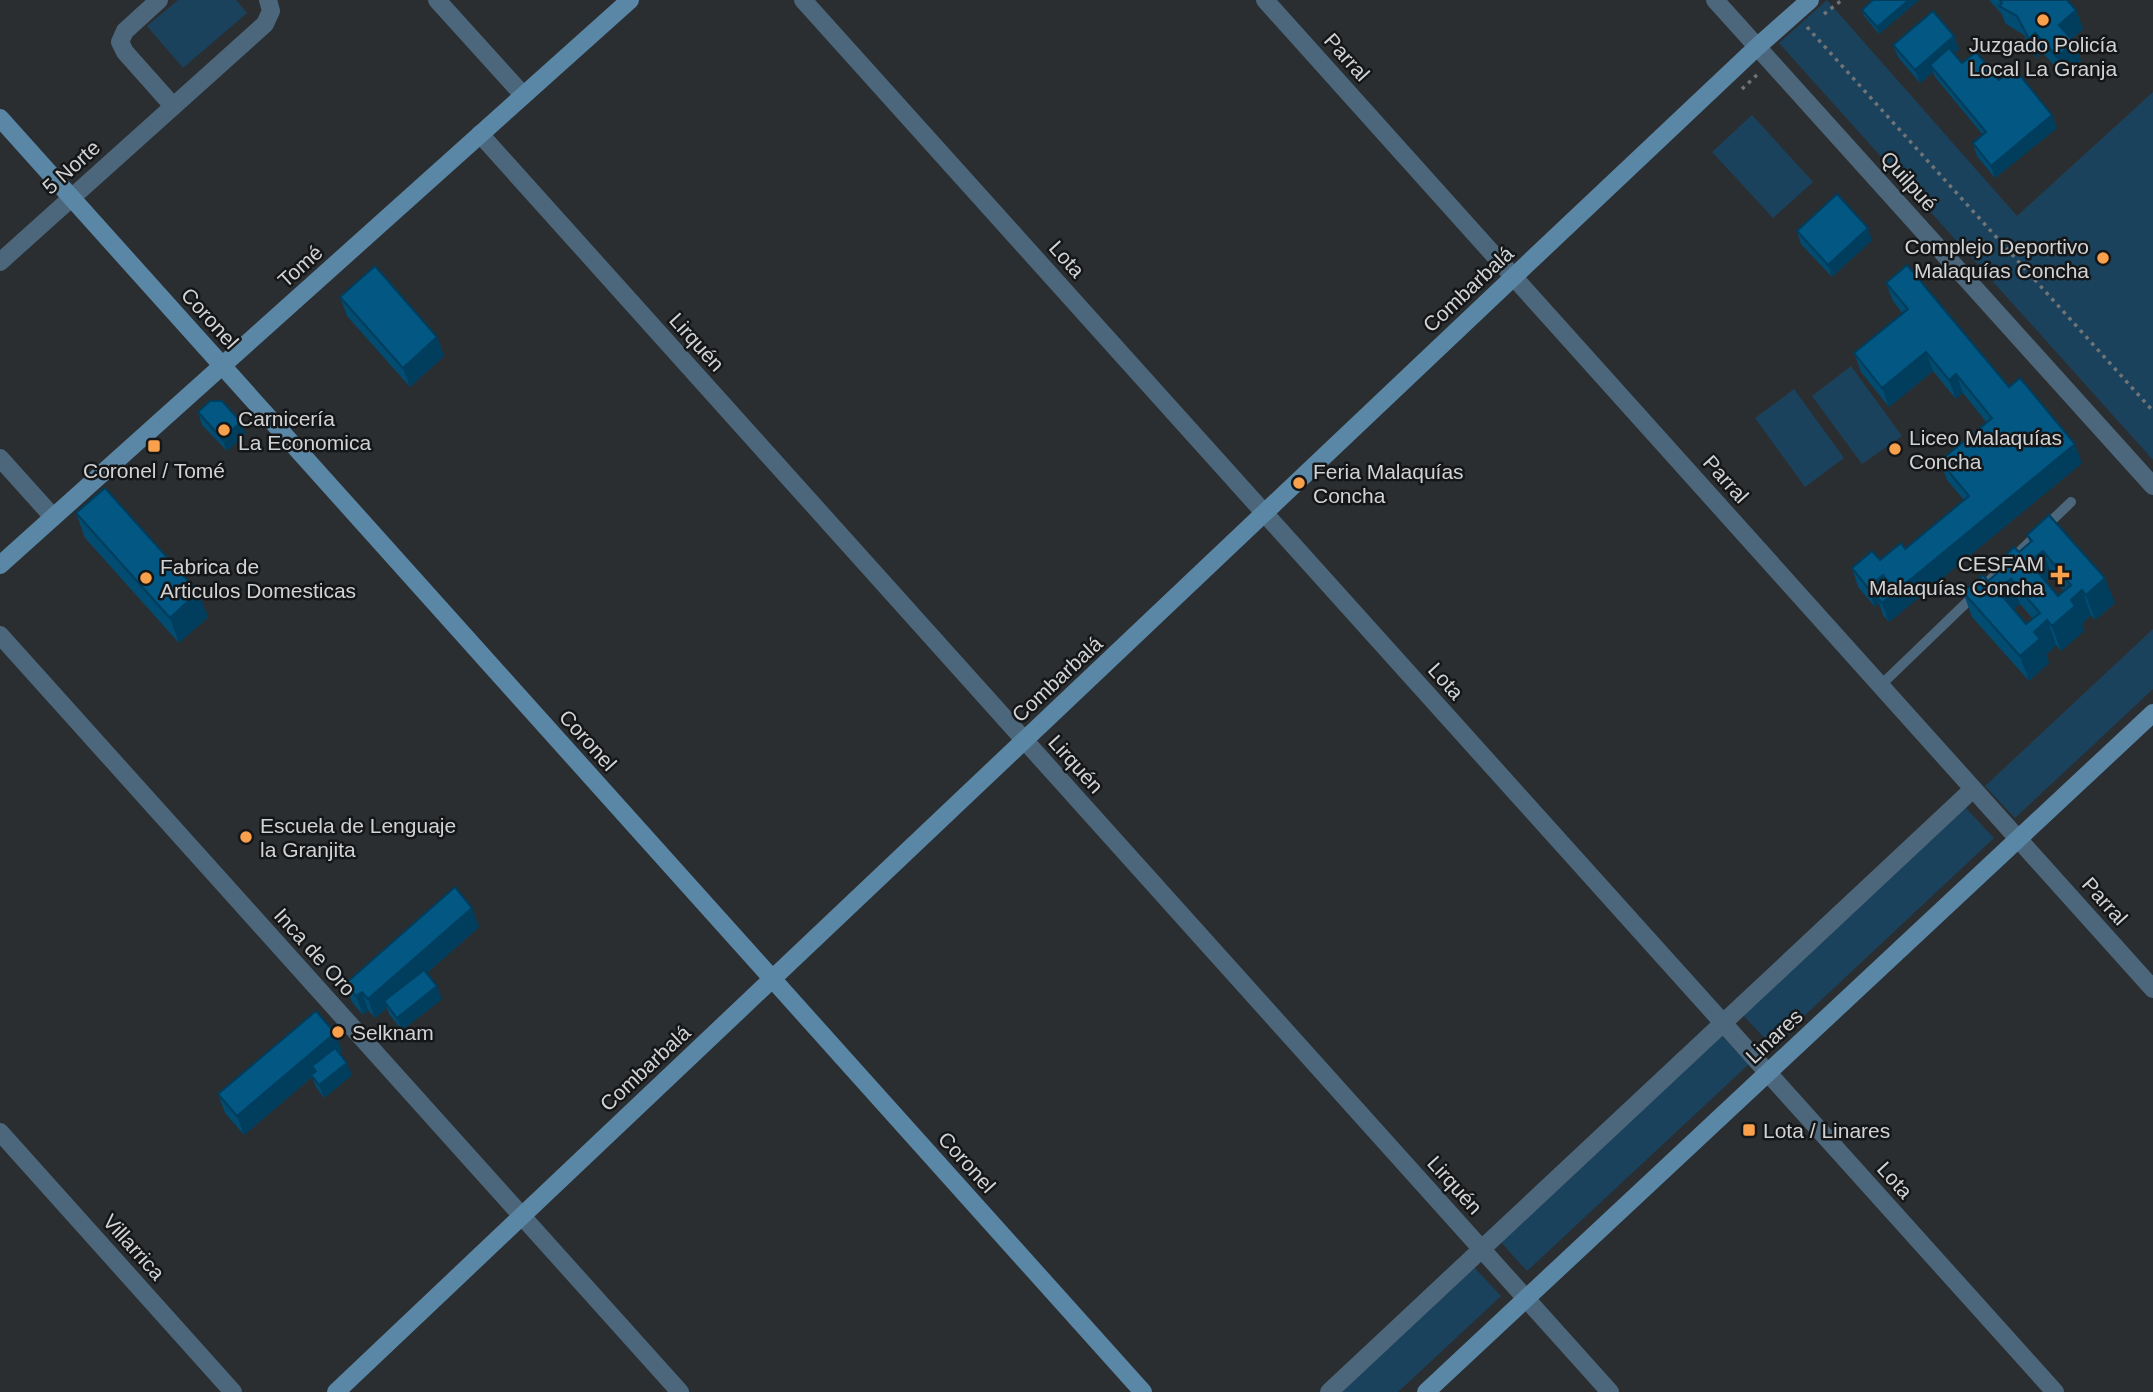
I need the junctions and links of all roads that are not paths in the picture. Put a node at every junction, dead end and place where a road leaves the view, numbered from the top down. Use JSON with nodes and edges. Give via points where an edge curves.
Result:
{"nodes":[{"id":1,"x":159,"y":0,"type":"edge"},
{"id":2,"x":268,"y":0,"type":"edge"},
{"id":3,"x":436,"y":0,"type":"edge"},
{"id":4,"x":629,"y":0,"type":"edge"},
{"id":5,"x":803,"y":0,"type":"edge"},
{"id":6,"x":1265,"y":0,"type":"edge"},
{"id":7,"x":1715,"y":0,"type":"edge"},
{"id":8,"x":1810,"y":0,"type":"edge"},
{"id":9,"x":1757,"y":47,"type":"junction"},
{"id":10,"x":523,"y":95,"type":"junction"},
{"id":11,"x":173,"y":106,"type":"junction"},
{"id":12,"x":0,"y":118,"type":"edge"},
{"id":13,"x":480,"y":134,"type":"junction"},
{"id":14,"x":72,"y":198,"type":"junction"},
{"id":15,"x":0,"y":262,"type":"edge"},
{"id":16,"x":1514,"y":277,"type":"junction"},
{"id":17,"x":222,"y":365,"type":"junction"},
{"id":18,"x":0,"y":458,"type":"edge"},
{"id":19,"x":2153,"y":486,"type":"edge"},
{"id":20,"x":2071,"y":502,"type":"dead end"},
{"id":21,"x":1264,"y":513,"type":"junction"},
{"id":22,"x":53,"y":517,"type":"junction"},
{"id":23,"x":0,"y":565,"type":"edge"},
{"id":24,"x":0,"y":635,"type":"edge"},
{"id":25,"x":1881,"y":685,"type":"junction"},
{"id":26,"x":2153,"y":713,"type":"edge"},
{"id":27,"x":1024,"y":740,"type":"junction"},
{"id":28,"x":1973,"y":789,"type":"junction"},
{"id":29,"x":2018,"y":839,"type":"junction"},
{"id":30,"x":772,"y":979,"type":"junction"},
{"id":31,"x":2153,"y":989,"type":"edge"},
{"id":32,"x":1723,"y":1023,"type":"junction"},
{"id":33,"x":1768,"y":1073,"type":"junction"},
{"id":34,"x":0,"y":1132,"type":"edge"},
{"id":35,"x":522,"y":1216,"type":"junction"},
{"id":36,"x":1481,"y":1250,"type":"junction"},
{"id":37,"x":1526,"y":1299,"type":"junction"},
{"id":38,"x":233,"y":1392,"type":"edge"},
{"id":39,"x":336,"y":1392,"type":"edge"},
{"id":40,"x":680,"y":1392,"type":"edge"},
{"id":41,"x":1143,"y":1392,"type":"edge"},
{"id":42,"x":1329,"y":1392,"type":"edge"},
{"id":43,"x":1426,"y":1392,"type":"edge"},
{"id":44,"x":1609,"y":1392,"type":"edge"},
{"id":45,"x":2055,"y":1392,"type":"edge"}],
"edges":[{"from":1,"to":11,"type":"street","via":[[125,30],[120,41]]},
{"from":2,"to":11,"type":"street","name":"5 Norte","via":[[271,11],[265,24]]},
{"from":3,"to":10,"type":"street"},
{"from":4,"to":10,"type":"street","name":"Tomé"},
{"from":5,"to":21,"type":"street","name":"Lota"},
{"from":6,"to":16,"type":"street","name":"Parral"},
{"from":7,"to":9,"type":"street","name":"Quilpué"},
{"from":8,"to":9,"type":"street","name":"Combarbalá"},
{"from":9,"to":16,"type":"street","name":"Combarbalá"},
{"from":9,"to":19,"type":"street","name":"Quilpué"},
{"from":10,"to":13,"type":"street","name":"Tomé"},
{"from":11,"to":14,"type":"street","name":"5 Norte"},
{"from":12,"to":14,"type":"street","name":"Coronel"},
{"from":13,"to":17,"type":"street","name":"Tomé"},
{"from":13,"to":27,"type":"street","name":"Lirquén"},
{"from":14,"to":15,"type":"street","name":"5 Norte"},
{"from":14,"to":17,"type":"street","name":"Coronel"},
{"from":16,"to":21,"type":"street","name":"Combarbalá"},
{"from":16,"to":25,"type":"street","name":"Parral"},
{"from":17,"to":22,"type":"street","name":"Tomé"},
{"from":17,"to":30,"type":"street","name":"Coronel"},
{"from":18,"to":22,"type":"street"},
{"from":20,"to":25,"type":"lane"},
{"from":21,"to":27,"type":"street","name":"Combarbalá"},
{"from":21,"to":32,"type":"street","name":"Lota"},
{"from":22,"to":23,"type":"street","name":"Tomé"},
{"from":24,"to":35,"type":"street","name":"Inca de Oro"},
{"from":25,"to":28,"type":"street","name":"Parral"},
{"from":26,"to":29,"type":"street","name":"Linares"},
{"from":27,"to":30,"type":"street","name":"Combarbalá"},
{"from":27,"to":36,"type":"street","name":"Lirquén"},
{"from":28,"to":29,"type":"street","name":"Parral"},
{"from":28,"to":32,"type":"street"},
{"from":29,"to":31,"type":"street","name":"Parral"},
{"from":29,"to":33,"type":"street","name":"Linares"},
{"from":30,"to":35,"type":"street","name":"Combarbalá"},
{"from":30,"to":41,"type":"street","name":"Coronel"},
{"from":32,"to":33,"type":"street","name":"Lota"},
{"from":32,"to":36,"type":"street"},
{"from":33,"to":37,"type":"street","name":"Linares"},
{"from":33,"to":45,"type":"street","name":"Lota"},
{"from":34,"to":38,"type":"street","name":"Villarrica"},
{"from":35,"to":39,"type":"street","name":"Combarbalá"},
{"from":35,"to":40,"type":"street","name":"Inca de Oro"},
{"from":36,"to":37,"type":"street","name":"Lirquén"},
{"from":36,"to":42,"type":"street"},
{"from":37,"to":43,"type":"street","name":"Linares"},
{"from":37,"to":44,"type":"street","name":"Lirquén"}]}
